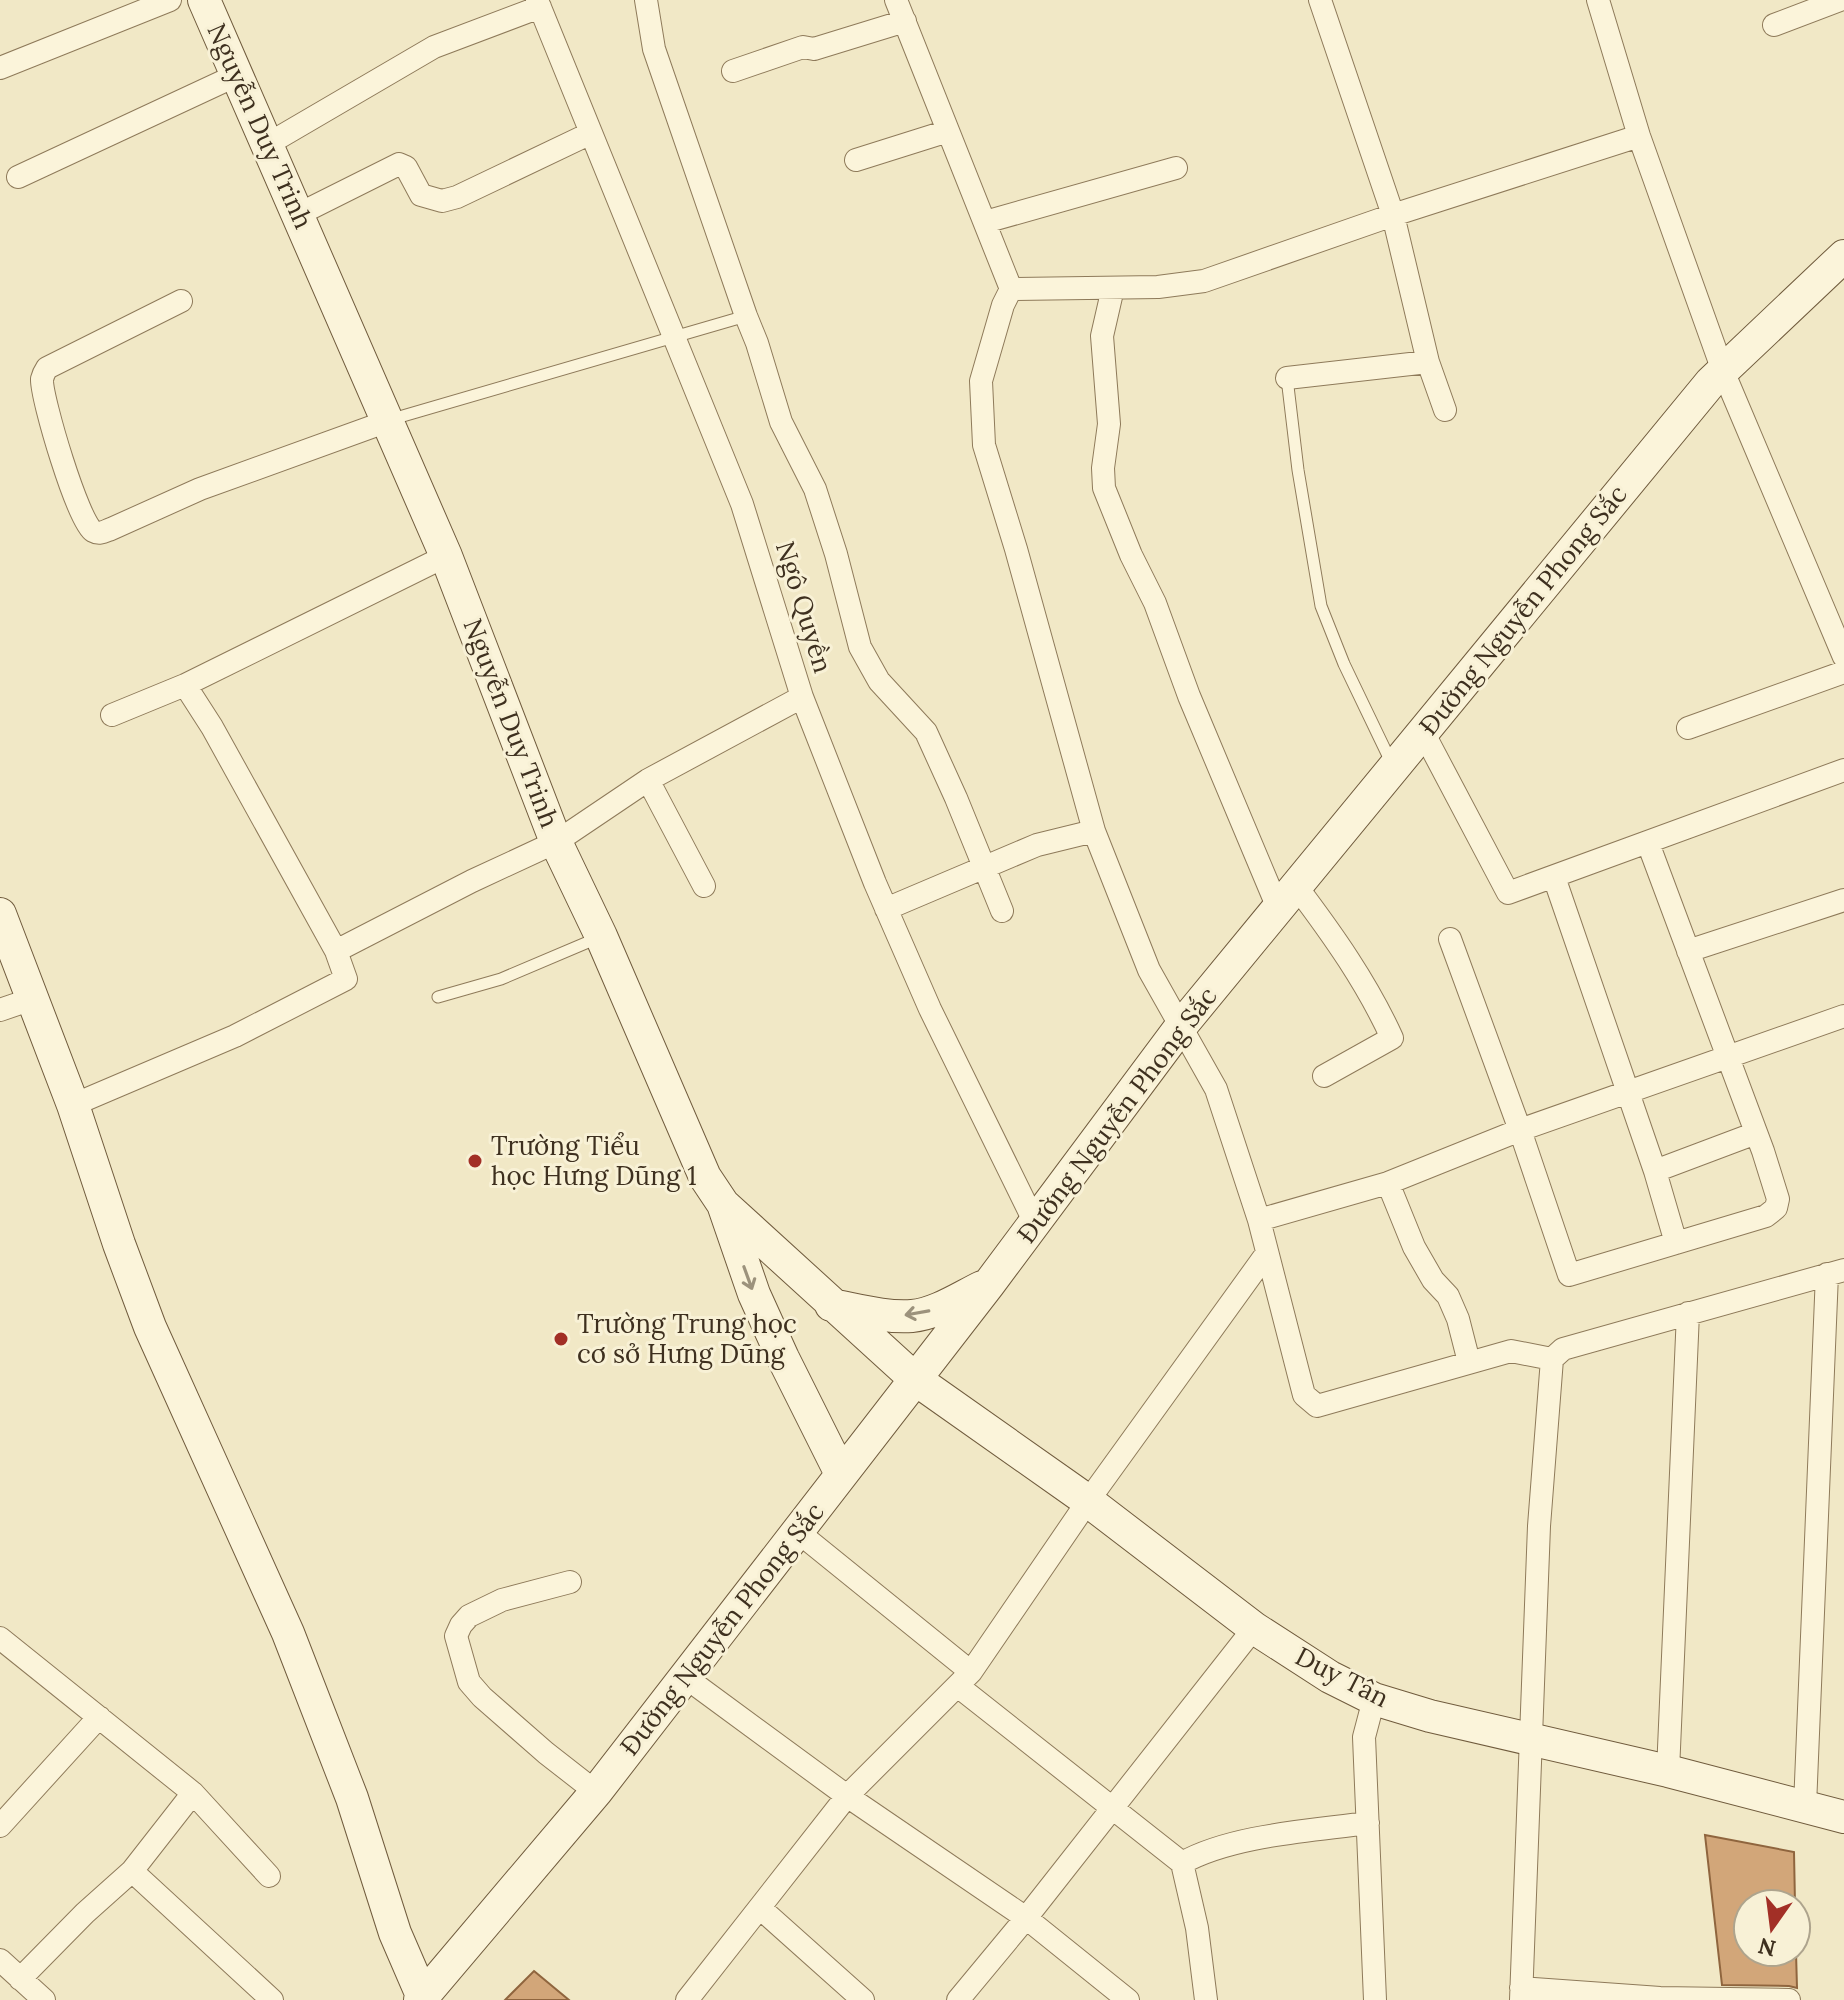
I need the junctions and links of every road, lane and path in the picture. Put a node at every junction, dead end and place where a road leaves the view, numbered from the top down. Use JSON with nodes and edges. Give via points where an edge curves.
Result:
{"nodes":[{"id":1,"x":170,"y":0,"type":"edge"},
{"id":2,"x":204,"y":0,"type":"edge"},
{"id":3,"x":646,"y":0,"type":"edge"},
{"id":4,"x":896,"y":0,"type":"edge"},
{"id":5,"x":1320,"y":0,"type":"edge"},
{"id":6,"x":1598,"y":0,"type":"edge"},
{"id":7,"x":1840,"y":0,"type":"edge"},
{"id":8,"x":539,"y":3,"type":"edge"},
{"id":9,"x":905,"y":21,"type":"junction"},
{"id":10,"x":1774,"y":25,"type":"dead end"},
{"id":11,"x":0,"y":68,"type":"edge"},
{"id":12,"x":733,"y":71,"type":"dead end"},
{"id":13,"x":237,"y":75,"type":"junction"},
{"id":14,"x":948,"y":131,"type":"junction"},
{"id":15,"x":591,"y":133,"type":"junction"},
{"id":16,"x":1639,"y":136,"type":"junction"},
{"id":17,"x":268,"y":144,"type":"junction"},
{"id":18,"x":856,"y":160,"type":"dead end"},
{"id":19,"x":1176,"y":168,"type":"dead end"},
{"id":20,"x":18,"y":177,"type":"dead end"},
{"id":21,"x":299,"y":214,"type":"junction"},
{"id":22,"x":1393,"y":215,"type":"junction"},
{"id":23,"x":985,"y":222,"type":"junction"},
{"id":24,"x":1844,"y":256,"type":"edge"},
{"id":25,"x":1113,"y":288,"type":"junction"},
{"id":26,"x":1011,"y":289,"type":"junction"},
{"id":27,"x":181,"y":301,"type":"dead end"},
{"id":28,"x":746,"y":316,"type":"junction"},
{"id":29,"x":673,"y":336,"type":"junction"},
{"id":30,"x":1428,"y":362,"type":"junction"},
{"id":31,"x":1723,"y":371,"type":"junction"},
{"id":32,"x":1287,"y":378,"type":"joint"},
{"id":33,"x":1445,"y":410,"type":"dead end"},
{"id":34,"x":388,"y":421,"type":"junction"},
{"id":35,"x":446,"y":556,"type":"junction"},
{"id":36,"x":1844,"y":657,"type":"edge"},
{"id":37,"x":1844,"y":672,"type":"edge"},
{"id":38,"x":185,"y":685,"type":"junction"},
{"id":39,"x":802,"y":697,"type":"junction"},
{"id":40,"x":112,"y":715,"type":"dead end"},
{"id":41,"x":1688,"y":728,"type":"dead end"},
{"id":42,"x":1423,"y":732,"type":"junction"},
{"id":43,"x":1393,"y":768,"type":"junction"},
{"id":44,"x":1844,"y":770,"type":"edge"},
{"id":45,"x":648,"y":780,"type":"junction"},
{"id":46,"x":1094,"y":831,"type":"junction"},
{"id":47,"x":556,"y":842,"type":"junction"},
{"id":48,"x":1648,"y":843,"type":"junction"},
{"id":49,"x":985,"y":866,"type":"junction"},
{"id":50,"x":1554,"y":877,"type":"junction"},
{"id":51,"x":704,"y":886,"type":"dead end"},
{"id":52,"x":1287,"y":897,"type":"junction"},
{"id":53,"x":1844,"y":900,"type":"edge"},
{"id":54,"x":886,"y":909,"type":"junction"},
{"id":55,"x":1002,"y":911,"type":"dead end"},
{"id":56,"x":2,"y":923,"type":"edge"},
{"id":57,"x":601,"y":936,"type":"junction"},
{"id":58,"x":1450,"y":939,"type":"dead end"},
{"id":59,"x":336,"y":951,"type":"junction"},
{"id":60,"x":1688,"y":951,"type":"junction"},
{"id":61,"x":438,"y":997,"type":"dead end"},
{"id":62,"x":32,"y":999,"type":"junction"},
{"id":63,"x":0,"y":1010,"type":"edge"},
{"id":64,"x":1844,"y":1016,"type":"edge"},
{"id":65,"x":1182,"y":1025,"type":"junction"},
{"id":66,"x":1727,"y":1057,"type":"junction"},
{"id":67,"x":1324,"y":1076,"type":"dead end"},
{"id":68,"x":1628,"y":1092,"type":"junction"},
{"id":69,"x":73,"y":1105,"type":"junction"},
{"id":70,"x":1520,"y":1130,"type":"junction"},
{"id":71,"x":1756,"y":1133,"type":"junction"},
{"id":72,"x":1655,"y":1171,"type":"junction"},
{"id":73,"x":1388,"y":1183,"type":"junction"},
{"id":74,"x":723,"y":1204,"type":"junction"},
{"id":75,"x":1259,"y":1220,"type":"junction"},
{"id":76,"x":1035,"y":1223,"type":"junction"},
{"id":77,"x":1676,"y":1243,"type":"junction"},
{"id":78,"x":1267,"y":1253,"type":"junction"},
{"id":79,"x":1836,"y":1272,"type":"edge"},
{"id":80,"x":989,"y":1284,"type":"junction"},
{"id":81,"x":830,"y":1304,"type":"junction"},
{"id":82,"x":1688,"y":1313,"type":"junction"},
{"id":83,"x":1552,"y":1359,"type":"junction"},
{"id":84,"x":1469,"y":1362,"type":"junction"},
{"id":85,"x":915,"y":1379,"type":"junction"},
{"id":86,"x":1821,"y":1433,"type":"junction"},
{"id":87,"x":1844,"y":1434,"type":"edge"},
{"id":88,"x":841,"y":1474,"type":"junction"},
{"id":89,"x":1088,"y":1501,"type":"junction"},
{"id":90,"x":798,"y":1532,"type":"junction"},
{"id":91,"x":570,"y":1582,"type":"dead end"},
{"id":92,"x":1254,"y":1628,"type":"junction"},
{"id":93,"x":0,"y":1638,"type":"edge"},
{"id":94,"x":685,"y":1677,"type":"junction"},
{"id":95,"x":965,"y":1679,"type":"junction"},
{"id":96,"x":1374,"y":1699,"type":"junction"},
{"id":97,"x":99,"y":1717,"type":"junction"},
{"id":98,"x":1530,"y":1738,"type":"junction"},
{"id":99,"x":1668,"y":1771,"type":"junction"},
{"id":100,"x":596,"y":1792,"type":"junction"},
{"id":101,"x":193,"y":1793,"type":"junction"},
{"id":102,"x":847,"y":1796,"type":"junction"},
{"id":103,"x":1805,"y":1806,"type":"junction"},
{"id":104,"x":1112,"y":1808,"type":"junction"},
{"id":105,"x":1844,"y":1817,"type":"edge"},
{"id":106,"x":1368,"y":1823,"type":"junction"},
{"id":107,"x":0,"y":1826,"type":"edge"},
{"id":108,"x":1182,"y":1863,"type":"junction"},
{"id":109,"x":132,"y":1871,"type":"junction"},
{"id":110,"x":269,"y":1876,"type":"dead end"},
{"id":111,"x":760,"y":1908,"type":"junction"},
{"id":112,"x":1026,"y":1918,"type":"junction"},
{"id":113,"x":0,"y":1960,"type":"edge"},
{"id":114,"x":20,"y":1979,"type":"junction"},
{"id":115,"x":1521,"y":1994,"type":"edge"},
{"id":116,"x":422,"y":1999,"type":"edge"},
{"id":117,"x":1660,"y":1999,"type":"edge"},
{"id":118,"x":44,"y":2000,"type":"edge"},
{"id":119,"x":272,"y":2000,"type":"edge"},
{"id":120,"x":687,"y":2000,"type":"edge"},
{"id":121,"x":863,"y":2000,"type":"edge"},
{"id":122,"x":958,"y":2000,"type":"edge"},
{"id":123,"x":1128,"y":2000,"type":"edge"},
{"id":124,"x":1206,"y":2000,"type":"edge"},
{"id":125,"x":1375,"y":2000,"type":"edge"},
{"id":126,"x":1781,"y":2000,"type":"edge"},
{"id":127,"x":1789,"y":2000,"type":"edge"}],
"edges":[{"from":1,"to":11,"type":"street"},
{"from":2,"to":13,"type":"street","name":"Nguyễn Duy Trinh"},
{"from":3,"to":28,"type":"street","via":[[654,49]]},
{"from":4,"to":9,"type":"street"},
{"from":5,"to":22,"type":"street"},
{"from":6,"to":16,"type":"street"},
{"from":7,"to":10,"type":"street"},
{"from":8,"to":15,"type":"street","name":"Ngô Quyền"},
{"from":8,"to":17,"type":"street","via":[[434,47]]},
{"from":9,"to":12,"type":"street"},
{"from":9,"to":14,"type":"street"},
{"from":13,"to":17,"type":"street","name":"Nguyễn Duy Trinh"},
{"from":13,"to":20,"type":"street"},
{"from":14,"to":18,"type":"street"},
{"from":14,"to":23,"type":"street"},
{"from":15,"to":21,"type":"street","via":[[457,197],[442,201],[421,195],[399,164]]},
{"from":15,"to":29,"type":"street","name":"Ngô Quyền"},
{"from":16,"to":22,"type":"street"},
{"from":16,"to":31,"type":"street"},
{"from":17,"to":21,"type":"street","name":"Nguyễn Duy Trinh"},
{"from":19,"to":23,"type":"street"},
{"from":21,"to":34,"type":"street","name":"Nguyễn Duy Trinh"},
{"from":22,"to":25,"type":"street","via":[[1204,281]]},
{"from":22,"to":30,"type":"street"},
{"from":23,"to":26,"type":"street"},
{"from":24,"to":31,"type":"street","name":"Đường Nguyễn Phong Sắc"},
{"from":25,"to":26,"type":"street"},
{"from":25,"to":52,"type":"street","via":[[1102,336],[1109,424],[1104,488],[1189,696]]},
{"from":26,"to":46,"type":"street","via":[[981,381],[984,445]]},
{"from":27,"to":34,"type":"street","via":[[47,368],[42,377],[72,490],[92,531],[111,529],[200,489]]},
{"from":28,"to":29,"type":"lane"},
{"from":28,"to":49,"type":"street","via":[[781,422],[815,489],[860,647],[879,681],[926,732]]},
{"from":29,"to":34,"type":"lane"},
{"from":29,"to":39,"type":"street","name":"Ngô Quyền","via":[[742,504]]},
{"from":30,"to":32,"type":"street"},
{"from":30,"to":33,"type":"street"},
{"from":31,"to":36,"type":"street"},
{"from":31,"to":42,"type":"street","name":"Đường Nguyễn Phong Sắc"},
{"from":32,"to":43,"type":"lane","via":[[1321,606]]},
{"from":34,"to":35,"type":"street","name":"Nguyễn Duy Trinh"},
{"from":35,"to":38,"type":"street"},
{"from":35,"to":47,"type":"street","name":"Nguyễn Duy Trinh"},
{"from":37,"to":41,"type":"street"},
{"from":38,"to":40,"type":"street"},
{"from":38,"to":59,"type":"street"},
{"from":39,"to":45,"type":"street"},
{"from":39,"to":54,"type":"street","name":"Ngô Quyền"},
{"from":42,"to":43,"type":"street","name":"Đường Nguyễn Phong Sắc"},
{"from":42,"to":50,"type":"street","via":[[1508,893]]},
{"from":43,"to":52,"type":"street","name":"Đường Nguyễn Phong Sắc"},
{"from":44,"to":48,"type":"street"},
{"from":45,"to":47,"type":"street"},
{"from":45,"to":51,"type":"street"},
{"from":46,"to":49,"type":"street","via":[[1037,845]]},
{"from":46,"to":65,"type":"street","via":[[1149,970]]},
{"from":47,"to":57,"type":"street","name":"Nguyễn Duy Trinh"},
{"from":47,"to":59,"type":"street"},
{"from":48,"to":50,"type":"street"},
{"from":48,"to":60,"type":"street"},
{"from":49,"to":54,"type":"street"},
{"from":49,"to":55,"type":"street"},
{"from":50,"to":68,"type":"street"},
{"from":52,"to":65,"type":"street","name":"Đường Nguyễn Phong Sắc"},
{"from":52,"to":67,"type":"street","via":[[1338,942],[1392,1038]]},
{"from":53,"to":60,"type":"street"},
{"from":54,"to":76,"type":"street","name":"Ngô Quyền"},
{"from":56,"to":62,"type":"street"},
{"from":57,"to":61,"type":"lane","via":[[501,979]]},
{"from":57,"to":74,"type":"street","name":"Nguyễn Duy Trinh","via":[[705,1177]]},
{"from":58,"to":70,"type":"street"},
{"from":59,"to":69,"type":"street","via":[[346,979],[235,1036]]},
{"from":60,"to":66,"type":"street"},
{"from":62,"to":63,"type":"street"},
{"from":62,"to":69,"type":"street"},
{"from":64,"to":66,"type":"street"},
{"from":65,"to":75,"type":"street","via":[[1216,1089]]},
{"from":65,"to":76,"type":"street","name":"Đường Nguyễn Phong Sắc"},
{"from":66,"to":68,"type":"street"},
{"from":66,"to":71,"type":"street"},
{"from":68,"to":70,"type":"street"},
{"from":68,"to":72,"type":"street"},
{"from":69,"to":116,"type":"street","via":[[150,1327],[288,1633]]},
{"from":70,"to":73,"type":"street"},
{"from":70,"to":77,"type":"street","via":[[1569,1275]]},
{"from":71,"to":72,"type":"street"},
{"from":71,"to":77,"type":"street","via":[[1778,1199],[1776,1208],[1766,1216]]},
{"from":72,"to":77,"type":"street"},
{"from":73,"to":75,"type":"street"},
{"from":73,"to":84,"type":"street","via":[[1414,1247],[1448,1296]]},
{"from":74,"to":81,"type":"street","name":"Nguyễn Duy Trinh"},
{"from":74,"to":88,"type":"street","one_way":true,"via":[[754,1294]]},
{"from":75,"to":78,"type":"street"},
{"from":76,"to":80,"type":"street","name":"Đường Nguyễn Phong Sắc"},
{"from":78,"to":84,"type":"street","via":[[1304,1395],[1317,1406]]},
{"from":78,"to":89,"type":"street"},
{"from":79,"to":82,"type":"street"},
{"from":79,"to":86,"type":"street"},
{"from":80,"to":81,"type":"street","one_way":true,"via":[[915,1316]]},
{"from":80,"to":85,"type":"street","name":"Đường Nguyễn Phong Sắc"},
{"from":81,"to":85,"type":"street","name":"Nguyễn Duy Trinh"},
{"from":82,"to":83,"type":"street","via":[[1563,1349]]},
{"from":82,"to":99,"type":"street"},
{"from":83,"to":84,"type":"street","via":[[1511,1351]]},
{"from":83,"to":98,"type":"street"},
{"from":85,"to":88,"type":"street","name":"Đường Nguyễn Phong Sắc"},
{"from":85,"to":89,"type":"street","name":"Duy Tân"},
{"from":86,"to":87,"type":"street"},
{"from":86,"to":103,"type":"street"},
{"from":88,"to":90,"type":"street","name":"Đường Nguyễn Phong Sắc"},
{"from":89,"to":92,"type":"street","name":"Duy Tân"},
{"from":89,"to":95,"type":"street"},
{"from":90,"to":94,"type":"street","name":"Đường Nguyễn Phong Sắc"},
{"from":90,"to":95,"type":"street"},
{"from":91,"to":100,"type":"street","via":[[502,1600],[469,1616],[456,1636],[469,1682],[482,1697]]},
{"from":92,"to":96,"type":"street","name":"Duy Tân"},
{"from":92,"to":104,"type":"street"},
{"from":93,"to":97,"type":"street"},
{"from":94,"to":100,"type":"street","name":"Đường Nguyễn Phong Sắc"},
{"from":94,"to":102,"type":"street"},
{"from":95,"to":102,"type":"street"},
{"from":95,"to":104,"type":"street"},
{"from":96,"to":98,"type":"street","name":"Duy Tân"},
{"from":96,"to":106,"type":"street","via":[[1364,1737]]},
{"from":97,"to":101,"type":"street"},
{"from":97,"to":107,"type":"street"},
{"from":98,"to":99,"type":"street","name":"Duy Tân"},
{"from":98,"to":115,"type":"street"},
{"from":99,"to":103,"type":"street","name":"Duy Tân"},
{"from":100,"to":116,"type":"street","name":"Đường Nguyễn Phong Sắc"},
{"from":101,"to":109,"type":"street"},
{"from":101,"to":110,"type":"street"},
{"from":102,"to":111,"type":"street"},
{"from":102,"to":112,"type":"street"},
{"from":103,"to":105,"type":"street","name":"Duy Tân"},
{"from":104,"to":108,"type":"street"},
{"from":104,"to":112,"type":"street"},
{"from":106,"to":108,"type":"street","via":[[1233,1845]]},
{"from":106,"to":125,"type":"street"},
{"from":108,"to":124,"type":"street"},
{"from":109,"to":114,"type":"street"},
{"from":109,"to":119,"type":"street"},
{"from":111,"to":120,"type":"street"},
{"from":111,"to":121,"type":"street"},
{"from":112,"to":122,"type":"street"},
{"from":112,"to":123,"type":"street"},
{"from":113,"to":114,"type":"street"},
{"from":114,"to":118,"type":"street"},
{"from":115,"to":117,"type":"street"},
{"from":117,"to":126,"type":"street"},
{"from":126,"to":127,"type":"street"}]}
